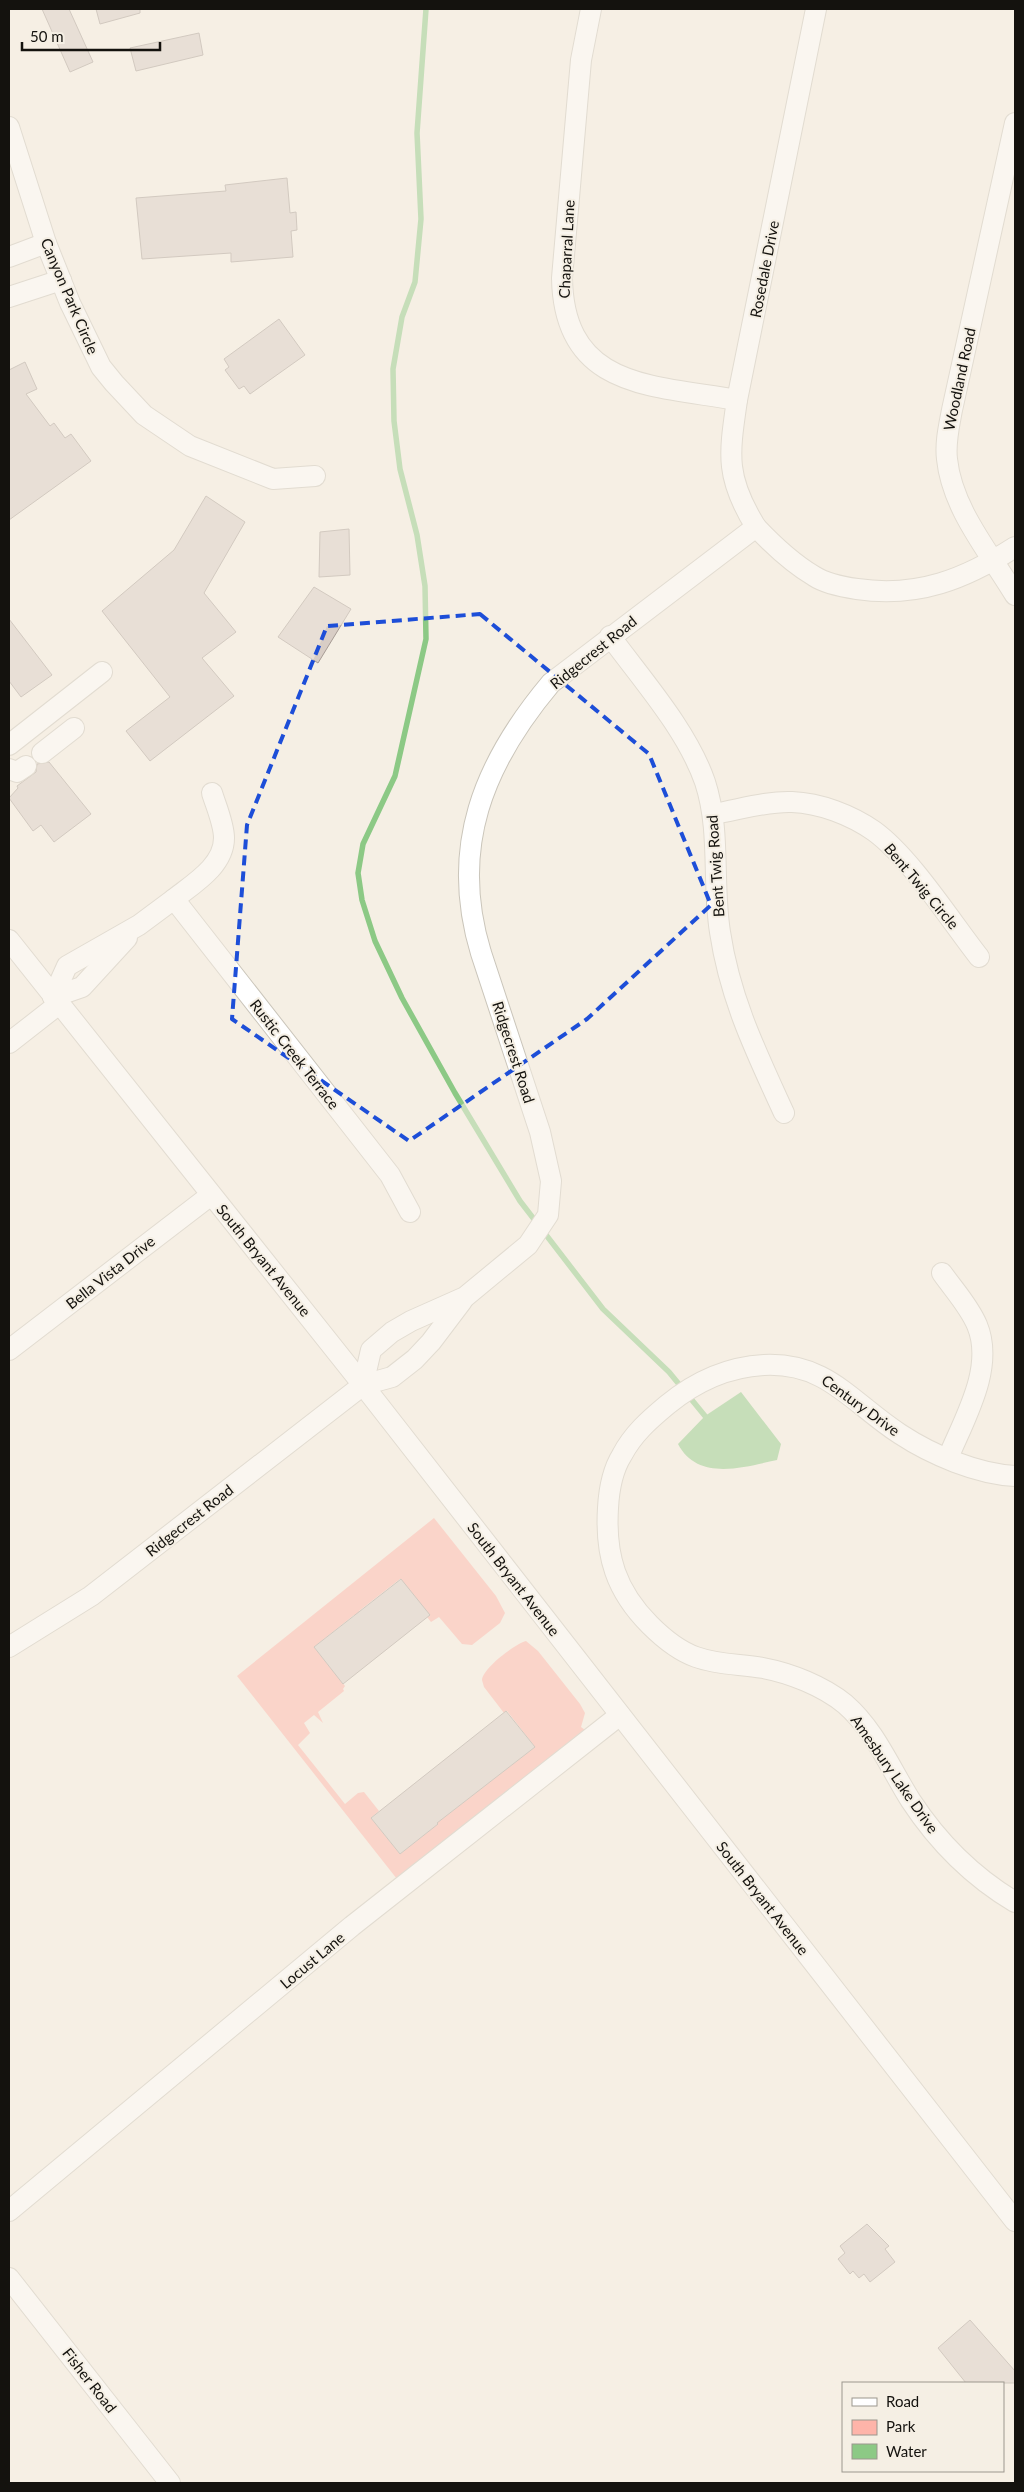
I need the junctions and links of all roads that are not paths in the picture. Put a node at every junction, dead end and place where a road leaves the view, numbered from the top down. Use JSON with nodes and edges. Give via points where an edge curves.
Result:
{"nodes":[{"id":1,"x":591,"y":9,"type":"edge"},
{"id":2,"x":816,"y":9,"type":"edge"},
{"id":3,"x":1015,"y":123,"type":"edge"},
{"id":4,"x":9,"y":127,"type":"edge"},
{"id":5,"x":1015,"y":174,"type":"edge"},
{"id":6,"x":1001,"y":189,"type":"junction"},
{"id":7,"x":46,"y":243,"type":"junction"},
{"id":8,"x":9,"y":257,"type":"edge"},
{"id":9,"x":60,"y":280,"type":"junction"},
{"id":10,"x":9,"y":297,"type":"edge"},
{"id":11,"x":737,"y":400,"type":"junction"},
{"id":12,"x":315,"y":476,"type":"dead end"},
{"id":13,"x":756,"y":527,"type":"junction"},
{"id":14,"x":1015,"y":547,"type":"edge"},
{"id":15,"x":994,"y":561,"type":"junction"},
{"id":16,"x":1015,"y":595,"type":"edge"},
{"id":17,"x":610,"y":636,"type":"junction"},
{"id":18,"x":102,"y":672,"type":"dead end"},
{"id":19,"x":74,"y":728,"type":"dead end"},
{"id":20,"x":9,"y":745,"type":"edge"},
{"id":21,"x":42,"y":753,"type":"dead end"},
{"id":22,"x":212,"y":793,"type":"dead end"},
{"id":23,"x":713,"y":814,"type":"junction"},
{"id":24,"x":174,"y":899,"type":"junction"},
{"id":25,"x":9,"y":940,"type":"edge"},
{"id":26,"x":979,"y":957,"type":"dead end"},
{"id":27,"x":56,"y":1001,"type":"junction"},
{"id":28,"x":9,"y":1044,"type":"edge"},
{"id":29,"x":784,"y":1113,"type":"dead end"},
{"id":30,"x":211,"y":1195,"type":"junction"},
{"id":31,"x":410,"y":1212,"type":"dead end"},
{"id":32,"x":942,"y":1273,"type":"dead end"},
{"id":33,"x":465,"y":1297,"type":"junction"},
{"id":34,"x":9,"y":1350,"type":"edge"},
{"id":35,"x":363,"y":1385,"type":"junction"},
{"id":36,"x":633,"y":1438,"type":"joint"},
{"id":37,"x":948,"y":1458,"type":"junction"},
{"id":38,"x":1015,"y":1476,"type":"edge"},
{"id":39,"x":9,"y":1647,"type":"edge"},
{"id":40,"x":620,"y":1715,"type":"junction"},
{"id":41,"x":1015,"y":1902,"type":"edge"},
{"id":42,"x":9,"y":2211,"type":"edge"},
{"id":43,"x":1015,"y":2221,"type":"edge"},
{"id":44,"x":9,"y":2278,"type":"edge"},
{"id":45,"x":170,"y":2483,"type":"edge"}],
"edges":[{"from":1,"to":11,"type":"street","name":"Chaparral Lane","via":[[581,60],[562,278],[562,301],[569,327],[580,346],[611,373],[632,382]]},
{"from":2,"to":11,"type":"street","name":"Rosedale Drive"},
{"from":3,"to":6,"type":"street","name":"Woodland Road"},
{"from":4,"to":7,"type":"street","name":"Canyon Park Circle"},
{"from":5,"to":6,"type":"street"},
{"from":6,"to":15,"type":"street","name":"Woodland Road","via":[[952,410],[946,451],[951,482]]},
{"from":7,"to":8,"type":"street"},
{"from":7,"to":9,"type":"street","name":"Canyon Park Circle"},
{"from":9,"to":10,"type":"street"},
{"from":9,"to":12,"type":"street","name":"Canyon Park Circle","via":[[101,366],[129,401],[154,423],[190,446],[273,479]]},
{"from":11,"to":13,"type":"street","name":"Rosedale Drive","via":[[731,446],[732,478]]},
{"from":13,"to":15,"type":"street","via":[[776,548],[815,577],[842,587],[881,593],[914,591],[956,580]]},
{"from":13,"to":17,"type":"street","name":"Ridgecrest Road"},
{"from":14,"to":15,"type":"street"},
{"from":15,"to":16,"type":"street","name":"Woodland Road"},
{"from":17,"to":23,"type":"street","name":"Bent Twig Road","via":[[687,743],[705,783]]},
{"from":17,"to":33,"type":"street","name":"Ridgecrest Road","via":[[551,683],[529,709],[508,739],[485,784],[477,815],[469,875],[474,930],[540,1132],[551,1181],[548,1215],[528,1245]]},
{"from":18,"to":20,"type":"street"},
{"from":19,"to":21,"type":"street"},
{"from":22,"to":24,"type":"street","via":[[224,838],[220,858]]},
{"from":23,"to":26,"type":"street","name":"Bent Twig Circle","via":[[791,802],[834,811],[855,820],[874,831],[894,849]]},
{"from":23,"to":29,"type":"street","name":"Bent Twig Road","via":[[716,904],[726,964],[737,1005]]},
{"from":24,"to":27,"type":"street","via":[[139,925],[82,987]]},
{"from":24,"to":31,"type":"street","name":"Rustic Creek Terrace","via":[[390,1175]]},
{"from":25,"to":27,"type":"street","name":"South Bryant Avenue"},
{"from":27,"to":28,"type":"street"},
{"from":27,"to":30,"type":"street","name":"South Bryant Avenue"},
{"from":30,"to":34,"type":"street","name":"Bella Vista Drive"},
{"from":30,"to":35,"type":"street","name":"South Bryant Avenue"},
{"from":32,"to":37,"type":"street","via":[[977,1324],[982,1352],[972,1399]]},
{"from":33,"to":35,"type":"street","name":"Ridgecrest Road","via":[[415,1359],[392,1377]]},
{"from":33,"to":35,"type":"street","name":"Ridgecrest Road","via":[[411,1321],[371,1350]]},
{"from":35,"to":39,"type":"street","name":"Ridgecrest Road","via":[[91,1596]]},
{"from":35,"to":40,"type":"street","name":"South Bryant Avenue"},
{"from":36,"to":37,"type":"street","name":"Century Drive","via":[[667,1405],[702,1380],[733,1369],[766,1365],[809,1370],[828,1379],[902,1436]]},
{"from":36,"to":41,"type":"street","name":"Amesbury Lake Drive","via":[[612,1473],[606,1528],[614,1573],[624,1594],[664,1638],[694,1656],[711,1662],[783,1673],[840,1700],[861,1720],[911,1800],[946,1847],[992,1888]]},
{"from":37,"to":38,"type":"street","name":"Century Drive","via":[[987,1472]]},
{"from":40,"to":42,"type":"street","name":"Locust Lane","via":[[352,1926]]},
{"from":40,"to":43,"type":"street","name":"South Bryant Avenue"},
{"from":44,"to":45,"type":"street","name":"Fisher Road"}]}
